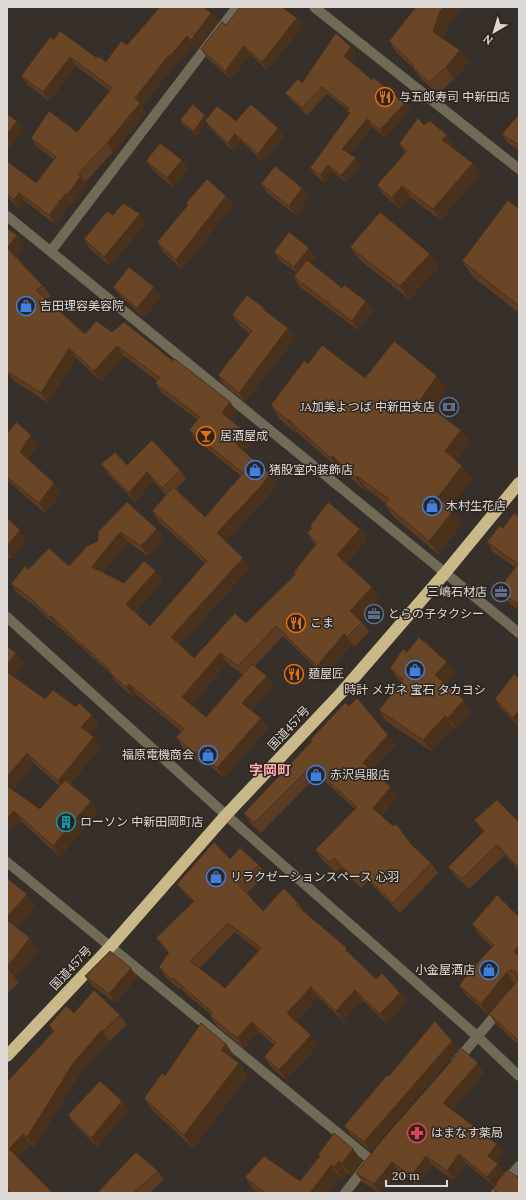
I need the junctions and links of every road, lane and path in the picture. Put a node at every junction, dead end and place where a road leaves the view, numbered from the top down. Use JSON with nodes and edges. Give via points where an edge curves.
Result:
{"nodes":[{"id":1,"x":237,"y":7,"type":"edge"},
{"id":2,"x":314,"y":7,"type":"edge"},
{"id":3,"x":519,"y":169,"type":"edge"},
{"id":4,"x":7,"y":216,"type":"edge"},
{"id":5,"x":51,"y":251,"type":"junction"},
{"id":6,"x":519,"y":483,"type":"edge"},
{"id":7,"x":445,"y":573,"type":"junction"},
{"id":8,"x":7,"y":616,"type":"edge"},
{"id":9,"x":519,"y":633,"type":"edge"},
{"id":10,"x":226,"y":815,"type":"junction"},
{"id":11,"x":7,"y":862,"type":"edge"},
{"id":12,"x":110,"y":947,"type":"junction"},
{"id":13,"x":519,"y":987,"type":"edge"},
{"id":14,"x":478,"y":1037,"type":"junction"},
{"id":15,"x":7,"y":1056,"type":"edge"},
{"id":16,"x":451,"y":1067,"type":"edge"},
{"id":17,"x":519,"y":1076,"type":"edge"},
{"id":18,"x":379,"y":1150,"type":"edge"},
{"id":19,"x":371,"y":1160,"type":"junction"},
{"id":20,"x":519,"y":1166,"type":"edge"},
{"id":21,"x":345,"y":1193,"type":"edge"},
{"id":22,"x":496,"y":1193,"type":"edge"}],
"edges":[{"from":1,"to":5,"type":"street"},
{"from":2,"to":3,"type":"street"},
{"from":4,"to":5,"type":"street"},
{"from":5,"to":7,"type":"street"},
{"from":6,"to":7,"type":"highway","name":"国道457号"},
{"from":7,"to":9,"type":"street"},
{"from":7,"to":10,"type":"highway","name":"国道457号","via":[[341,693]]},
{"from":8,"to":10,"type":"street"},
{"from":10,"to":12,"type":"highway","name":"国道457号"},
{"from":10,"to":14,"type":"street"},
{"from":11,"to":12,"type":"street"},
{"from":12,"to":15,"type":"highway","name":"国道457号"},
{"from":12,"to":19,"type":"street"},
{"from":13,"to":14,"type":"street"},
{"from":14,"to":16,"type":"street"},
{"from":14,"to":17,"type":"street"},
{"from":18,"to":19,"type":"street"},
{"from":19,"to":21,"type":"street"},
{"from":20,"to":22,"type":"street"}]}
